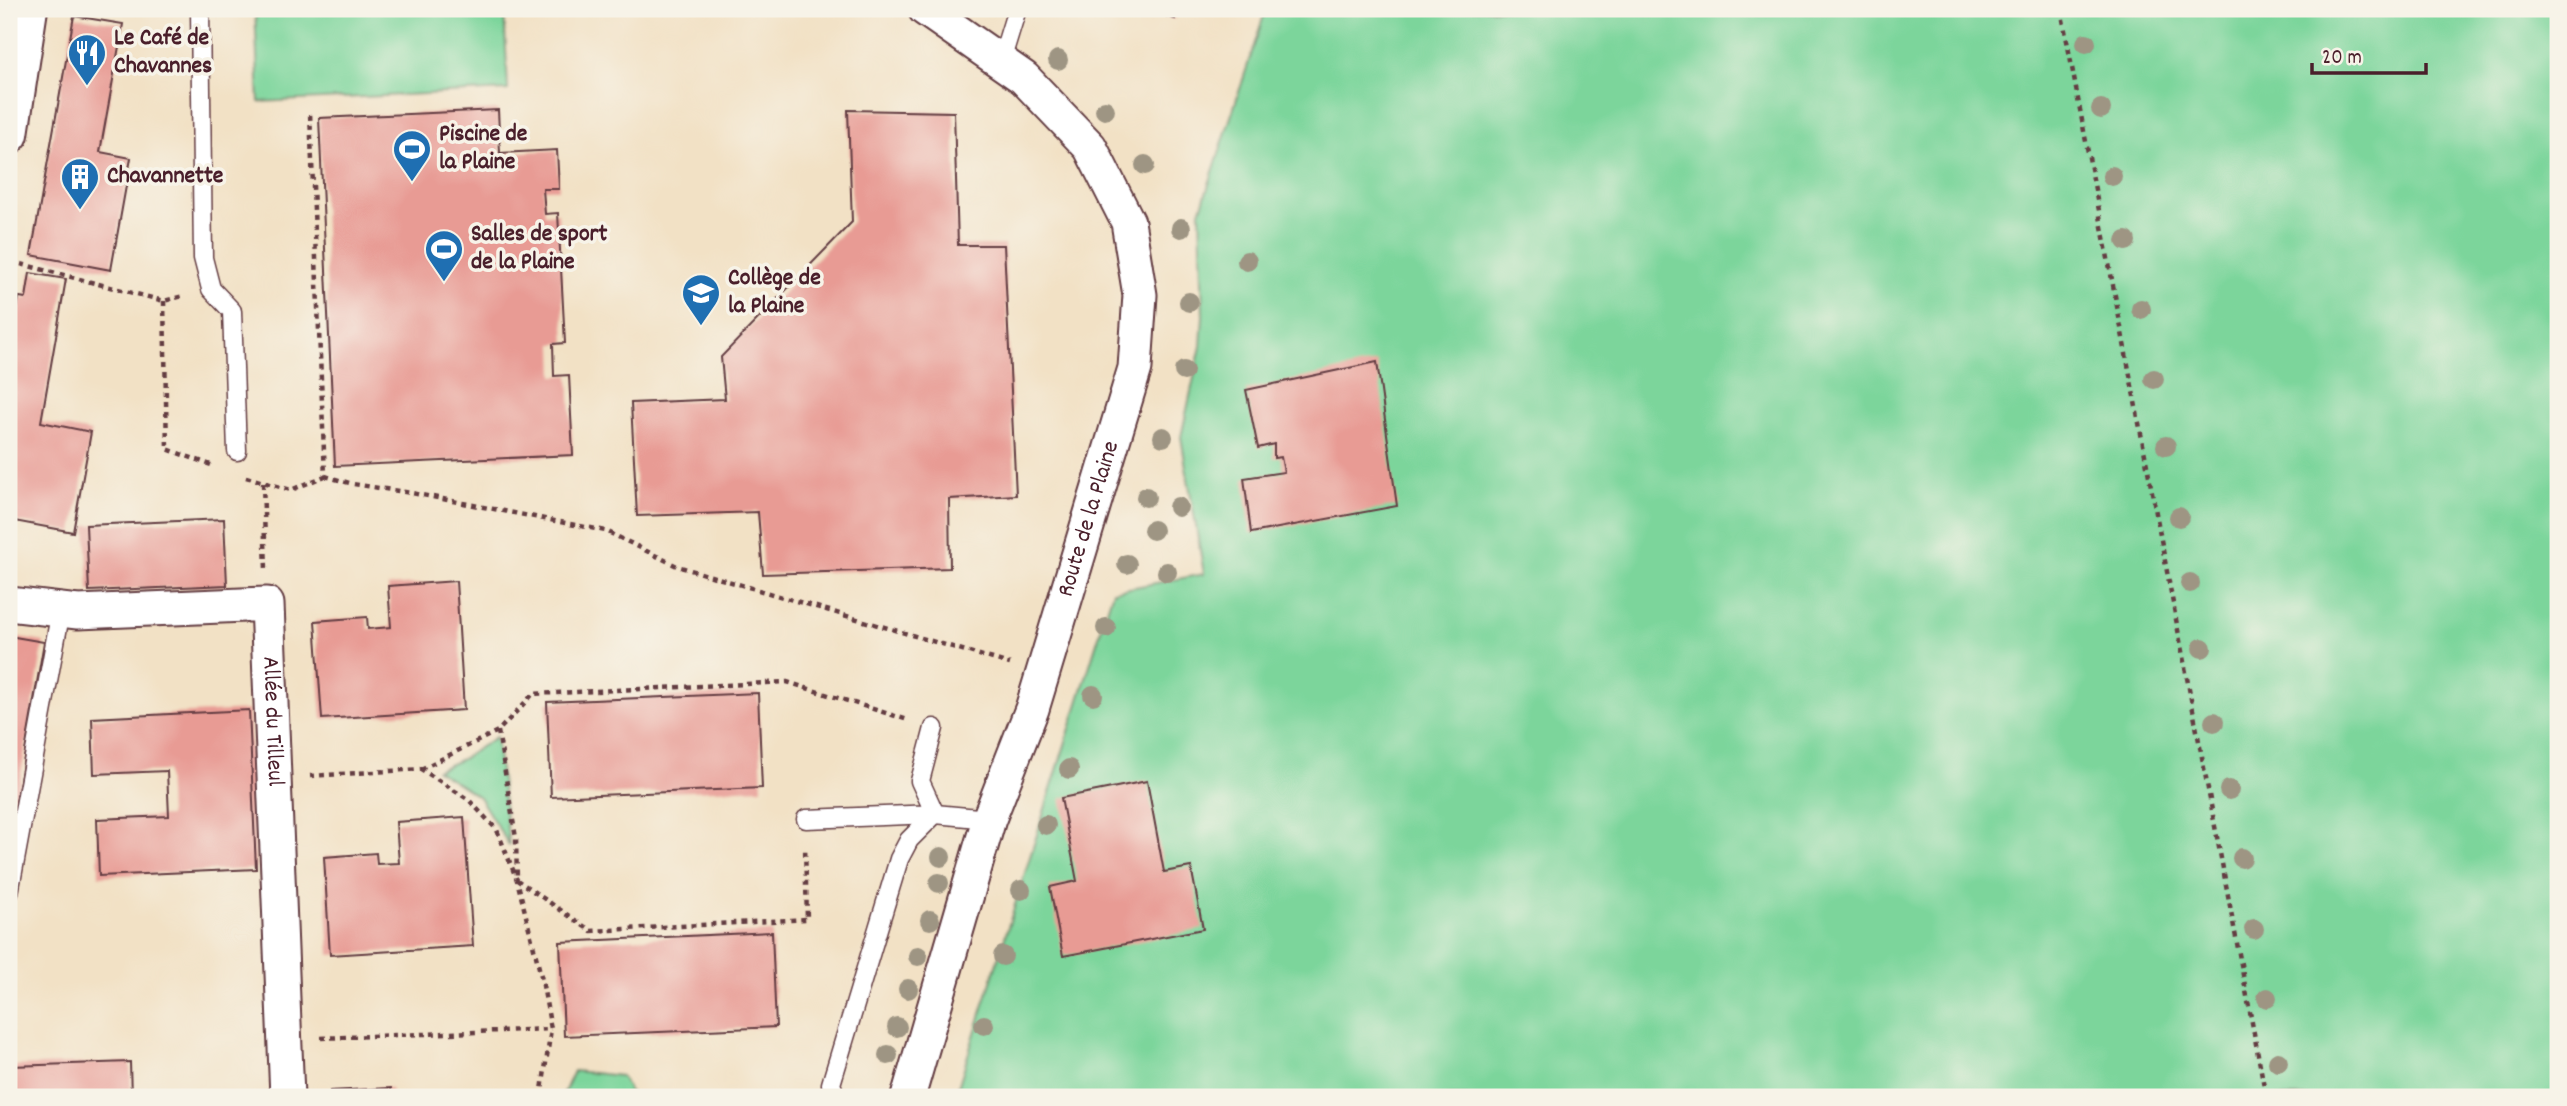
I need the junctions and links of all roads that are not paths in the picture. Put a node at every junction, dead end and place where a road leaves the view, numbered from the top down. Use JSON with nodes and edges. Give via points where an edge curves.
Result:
{"nodes":[{"id":1,"x":28,"y":9,"type":"edge"},
{"id":2,"x":200,"y":9,"type":"edge"},
{"id":3,"x":925,"y":9,"type":"edge"},
{"id":4,"x":1017,"y":9,"type":"edge"},
{"id":5,"x":1001,"y":61,"type":"junction"},
{"id":6,"x":9,"y":74,"type":"edge"},
{"id":7,"x":9,"y":134,"type":"edge"},
{"id":8,"x":237,"y":451,"type":"dead end"},
{"id":9,"x":9,"y":604,"type":"edge"},
{"id":10,"x":61,"y":610,"type":"junction"},
{"id":11,"x":934,"y":728,"type":"road end"},
{"id":12,"x":935,"y":814,"type":"junction"},
{"id":13,"x":806,"y":819,"type":"dead end"},
{"id":14,"x":989,"y":819,"type":"junction"},
{"id":15,"x":9,"y":893,"type":"edge"},
{"id":16,"x":287,"y":1097,"type":"edge"},
{"id":17,"x":836,"y":1097,"type":"edge"},
{"id":18,"x":908,"y":1097,"type":"edge"}],
"edges":[{"from":1,"to":6,"type":"main road"},
{"from":1,"to":7,"type":"main road"},
{"from":2,"to":8,"type":"lane","via":[[202,258],[211,289],[232,311]]},
{"from":3,"to":5,"type":"street","name":"Route de la Plaine"},
{"from":4,"to":5,"type":"lane"},
{"from":5,"to":14,"type":"street","name":"Route de la Plaine","via":[[1024,78],[1090,147],[1128,222],[1140,295],[1135,368],[1032,709]]},
{"from":9,"to":10,"type":"street"},
{"from":10,"to":15,"type":"lane"},
{"from":10,"to":16,"type":"street","name":"Allée du Tilleul","via":[[267,604]]},
{"from":11,"to":12,"type":"lane","via":[[920,780]]},
{"from":12,"to":13,"type":"lane"},
{"from":12,"to":14,"type":"lane"},
{"from":12,"to":17,"type":"lane","via":[[909,840],[899,859],[831,1084]]},
{"from":14,"to":18,"type":"street","name":"Route de la Plaine"}]}
